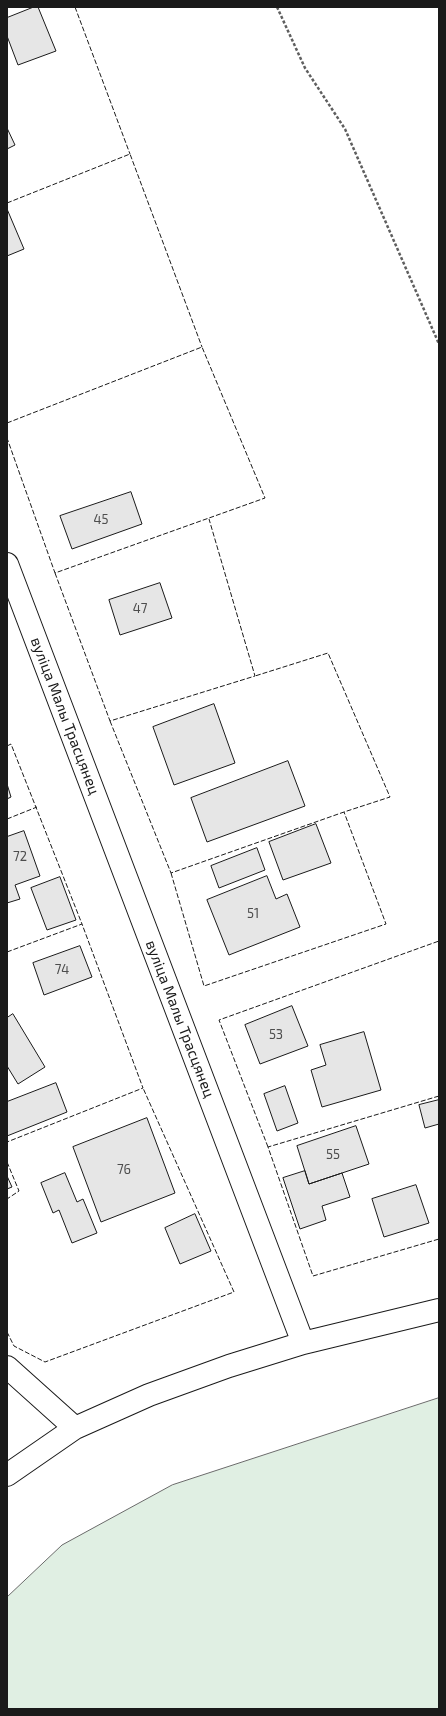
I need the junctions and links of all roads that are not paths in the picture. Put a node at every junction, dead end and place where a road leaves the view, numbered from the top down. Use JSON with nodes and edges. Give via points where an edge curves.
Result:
{"nodes":[{"id":1,"x":7,"y":564,"type":"edge"},
{"id":2,"x":439,"y":1310,"type":"edge"},
{"id":3,"x":303,"y":1343,"type":"junction"},
{"id":4,"x":7,"y":1367,"type":"edge"},
{"id":5,"x":75,"y":1428,"type":"junction"},
{"id":6,"x":7,"y":1475,"type":"edge"}],
"edges":[{"from":1,"to":3,"type":"street","name":"вуліца Малы Трасцянец"},
{"from":2,"to":3,"type":"street"},
{"from":3,"to":5,"type":"street","via":[[148,1394]]},
{"from":4,"to":5,"type":"street"},
{"from":5,"to":6,"type":"street"}]}
